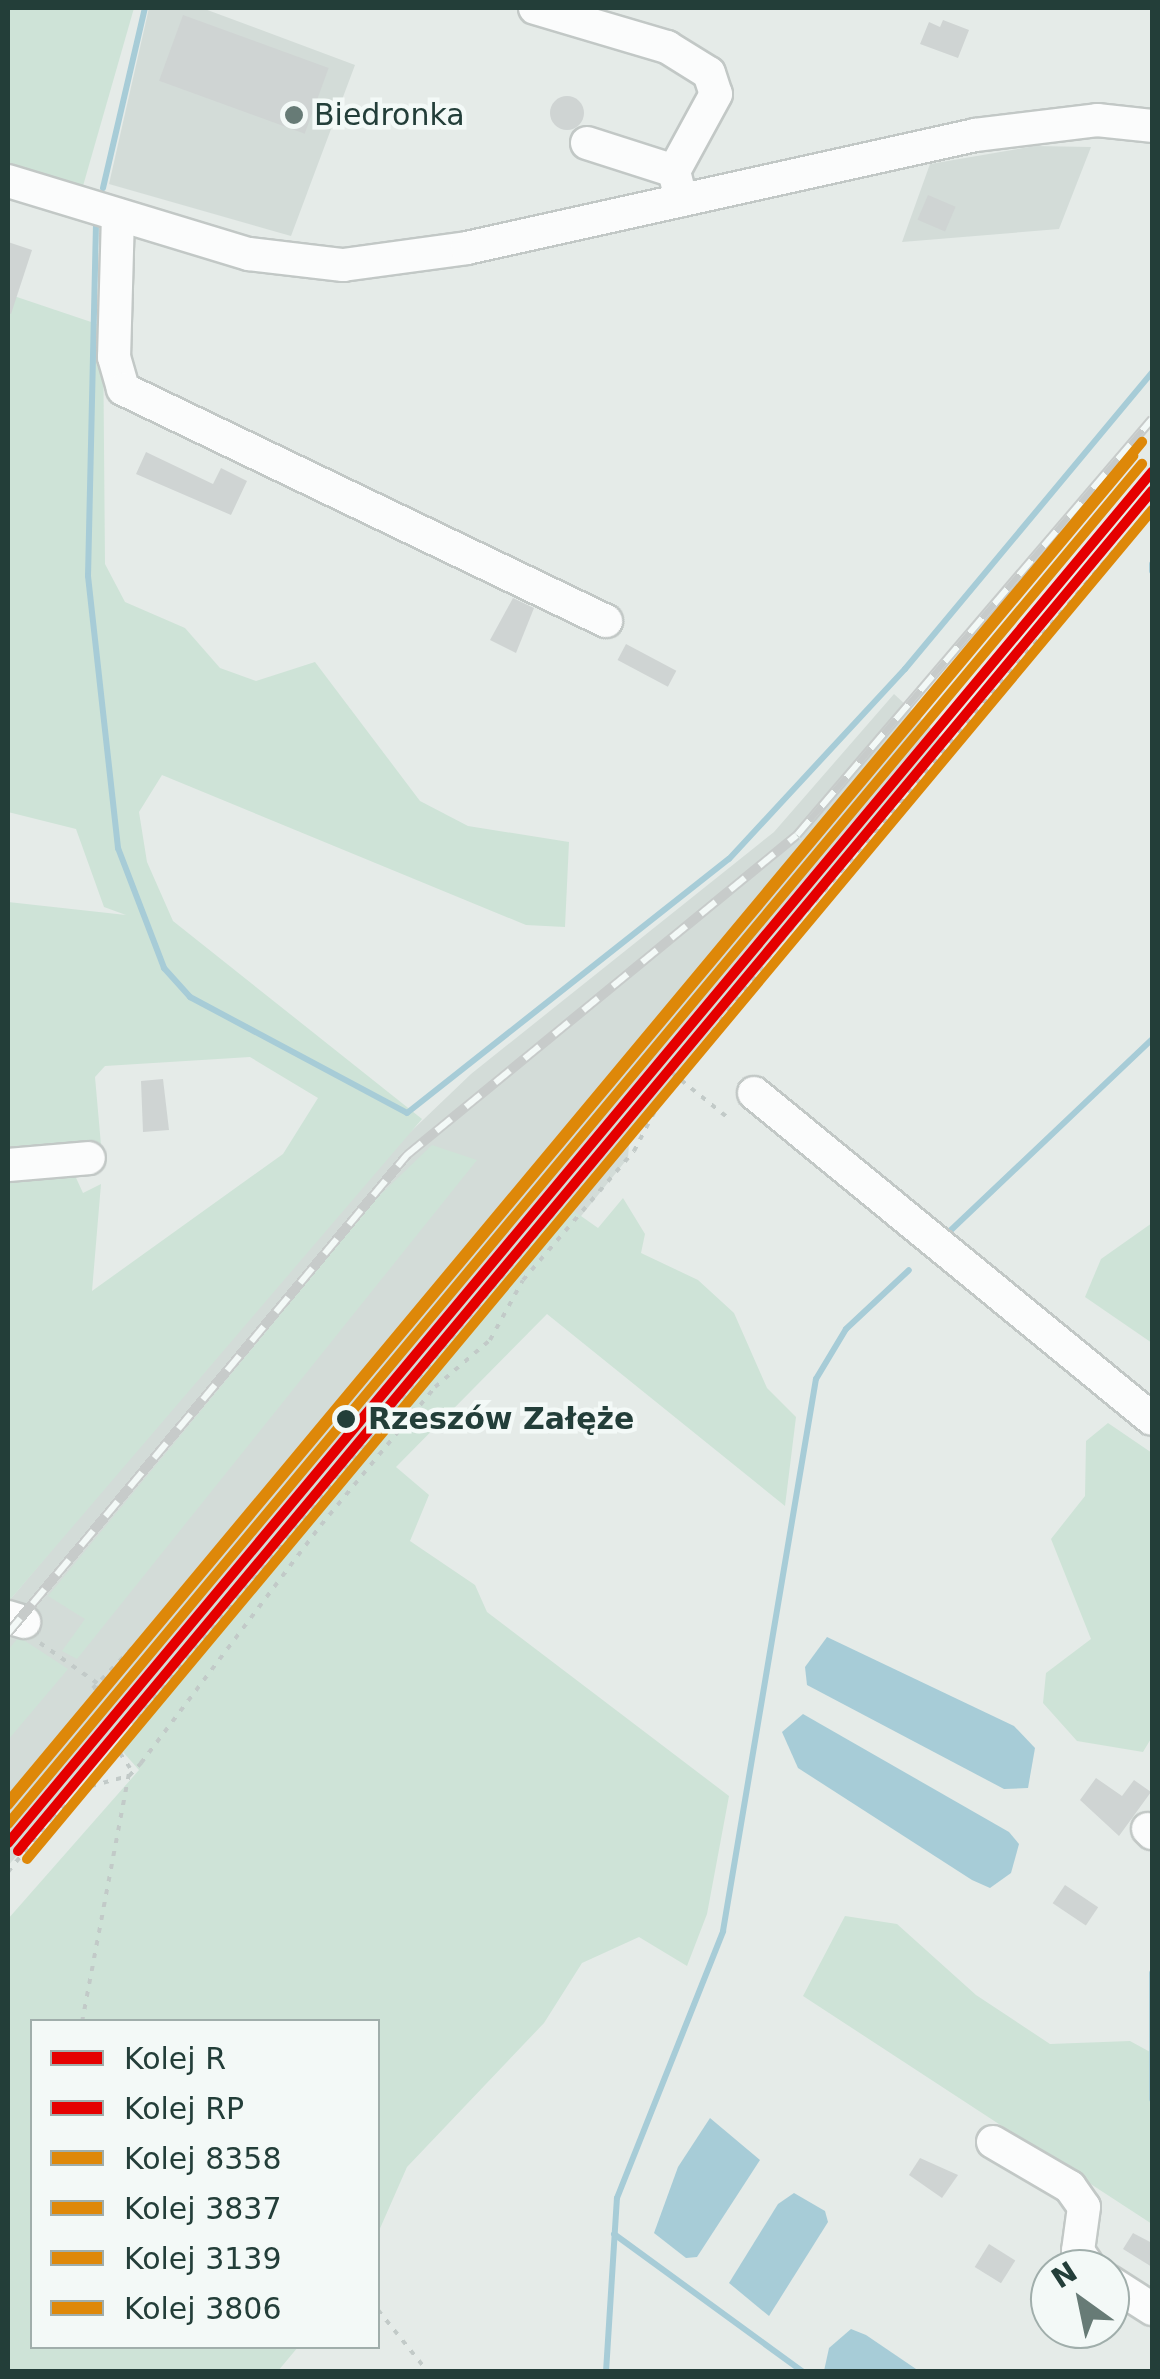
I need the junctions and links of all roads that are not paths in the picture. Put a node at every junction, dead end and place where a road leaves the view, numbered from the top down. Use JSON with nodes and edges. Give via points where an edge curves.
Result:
{"nodes":[{"id":1,"x":535,"y":8,"type":"edge"},
{"id":2,"x":1152,"y":126,"type":"edge"},
{"id":3,"x":587,"y":142,"type":"dead end"},
{"id":4,"x":8,"y":181,"type":"edge"},
{"id":5,"x":678,"y":185,"type":"junction"},
{"id":6,"x":106,"y":212,"type":"junction"},
{"id":7,"x":606,"y":621,"type":"dead end"},
{"id":8,"x":754,"y":1094,"type":"dead end"},
{"id":9,"x":89,"y":1158,"type":"dead end"},
{"id":10,"x":8,"y":1165,"type":"edge"},
{"id":11,"x":1152,"y":1419,"type":"edge"},
{"id":12,"x":994,"y":2142,"type":"dead end"},
{"id":13,"x":1078,"y":2249,"type":"edge"},
{"id":14,"x":1130,"y":2295,"type":"edge"},
{"id":15,"x":1152,"y":2309,"type":"edge"}],
"edges":[{"from":1,"to":5,"type":"street","via":[[667,47],[708,73],[716,94]]},
{"from":2,"to":5,"type":"street","via":[[1043,124]]},
{"from":3,"to":5,"type":"street"},
{"from":4,"to":6,"type":"street"},
{"from":5,"to":6,"type":"street","via":[[467,248],[343,265],[250,254]]},
{"from":6,"to":7,"type":"street","via":[[114,357],[123,389]]},
{"from":8,"to":11,"type":"street"},
{"from":9,"to":10,"type":"street"},
{"from":12,"to":13,"type":"street","via":[[1070,2187],[1084,2207]]},
{"from":14,"to":15,"type":"street"}]}
